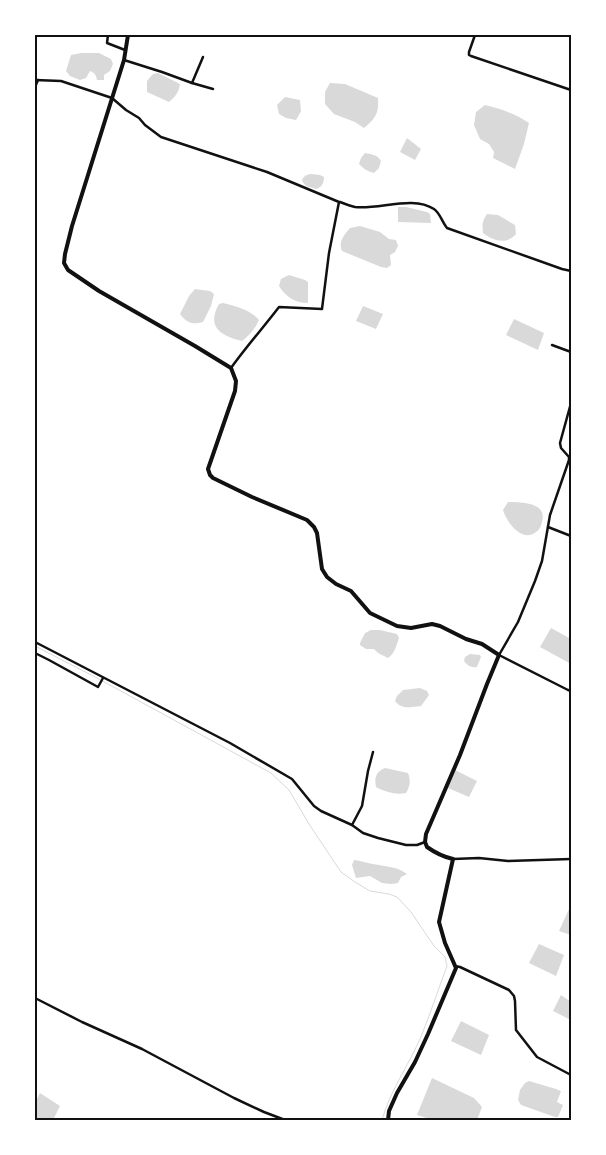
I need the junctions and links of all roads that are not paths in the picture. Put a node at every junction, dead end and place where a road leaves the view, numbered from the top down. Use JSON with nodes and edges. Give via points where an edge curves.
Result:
{"nodes":[{"id":1,"x":108,"y":35,"type":"edge"},
{"id":2,"x":128,"y":35,"type":"edge"},
{"id":3,"x":475,"y":35,"type":"edge"},
{"id":4,"x":126,"y":50,"type":"junction"},
{"id":5,"x":203,"y":57,"type":"dead end"},
{"id":6,"x":124,"y":60,"type":"junction"},
{"id":7,"x":36,"y":80,"type":"edge"},
{"id":8,"x":192,"y":83,"type":"junction"},
{"id":9,"x":35,"y":87,"type":"edge"},
{"id":10,"x":213,"y":89,"type":"dead end"},
{"id":11,"x":571,"y":90,"type":"edge"},
{"id":12,"x":112,"y":98,"type":"junction"},
{"id":13,"x":339,"y":202,"type":"junction"},
{"id":14,"x":571,"y":271,"type":"edge"},
{"id":15,"x":552,"y":345,"type":"dead end"},
{"id":16,"x":571,"y":352,"type":"edge"},
{"id":17,"x":231,"y":368,"type":"junction"},
{"id":18,"x":571,"y":403,"type":"edge"},
{"id":19,"x":548,"y":527,"type":"junction"},
{"id":20,"x":571,"y":536,"type":"edge"},
{"id":21,"x":35,"y":642,"type":"edge"},
{"id":22,"x":35,"y":653,"type":"edge"},
{"id":23,"x":499,"y":655,"type":"junction"},
{"id":24,"x":102,"y":679,"type":"junction"},
{"id":25,"x":571,"y":691,"type":"edge"},
{"id":26,"x":373,"y":752,"type":"dead end"},
{"id":27,"x":352,"y":825,"type":"junction"},
{"id":28,"x":426,"y":842,"type":"junction"},
{"id":29,"x":453,"y":859,"type":"junction"},
{"id":30,"x":571,"y":859,"type":"edge"},
{"id":31,"x":456,"y":966,"type":"junction"},
{"id":32,"x":35,"y":998,"type":"edge"},
{"id":33,"x":571,"y":1075,"type":"edge"},
{"id":34,"x":285,"y":1120,"type":"edge"},
{"id":35,"x":388,"y":1120,"type":"edge"}],
"edges":[{"from":1,"to":4,"type":"street","via":[[107,43]]},
{"from":2,"to":4,"type":"main road"},
{"from":3,"to":11,"type":"street","via":[[469,55]]},
{"from":4,"to":6,"type":"main road"},
{"from":5,"to":8,"type":"street"},
{"from":6,"to":8,"type":"street"},
{"from":6,"to":12,"type":"main road"},
{"from":7,"to":9,"type":"street"},
{"from":7,"to":12,"type":"street","via":[[61,81]]},
{"from":8,"to":10,"type":"street"},
{"from":12,"to":13,"type":"street","via":[[161,137],[267,172]]},
{"from":12,"to":17,"type":"main road","via":[[72,226],[64,263],[68,270],[99,291]]},
{"from":13,"to":14,"type":"street","via":[[366,207],[406,202],[432,208],[447,228]]},
{"from":13,"to":17,"type":"street","via":[[322,309],[278,307]]},
{"from":15,"to":16,"type":"street"},
{"from":17,"to":23,"type":"main road","via":[[236,381],[208,469],[210,475],[307,520],[317,533],[322,569],[327,577],[351,591],[370,613],[397,626],[440,626]]},
{"from":18,"to":19,"type":"street","via":[[560,443],[569,460]]},
{"from":19,"to":20,"type":"street"},
{"from":19,"to":23,"type":"street","via":[[535,581],[518,622]]},
{"from":21,"to":24,"type":"street"},
{"from":22,"to":24,"type":"street","via":[[98,687]]},
{"from":23,"to":25,"type":"street"},
{"from":23,"to":28,"type":"main road","via":[[426,834]]},
{"from":24,"to":27,"type":"street","via":[[230,742],[292,779],[321,811]]},
{"from":26,"to":27,"type":"street","via":[[362,806]]},
{"from":27,"to":28,"type":"street","via":[[363,833],[406,845]]},
{"from":28,"to":29,"type":"main road","via":[[431,850]]},
{"from":29,"to":30,"type":"street"},
{"from":29,"to":31,"type":"main road","via":[[439,922]]},
{"from":31,"to":33,"type":"street","via":[[509,990],[515,1001],[516,1030],[538,1057]]},
{"from":31,"to":35,"type":"main road","via":[[428,1034],[389,1111]]},
{"from":32,"to":34,"type":"street","via":[[234,1098]]}]}
